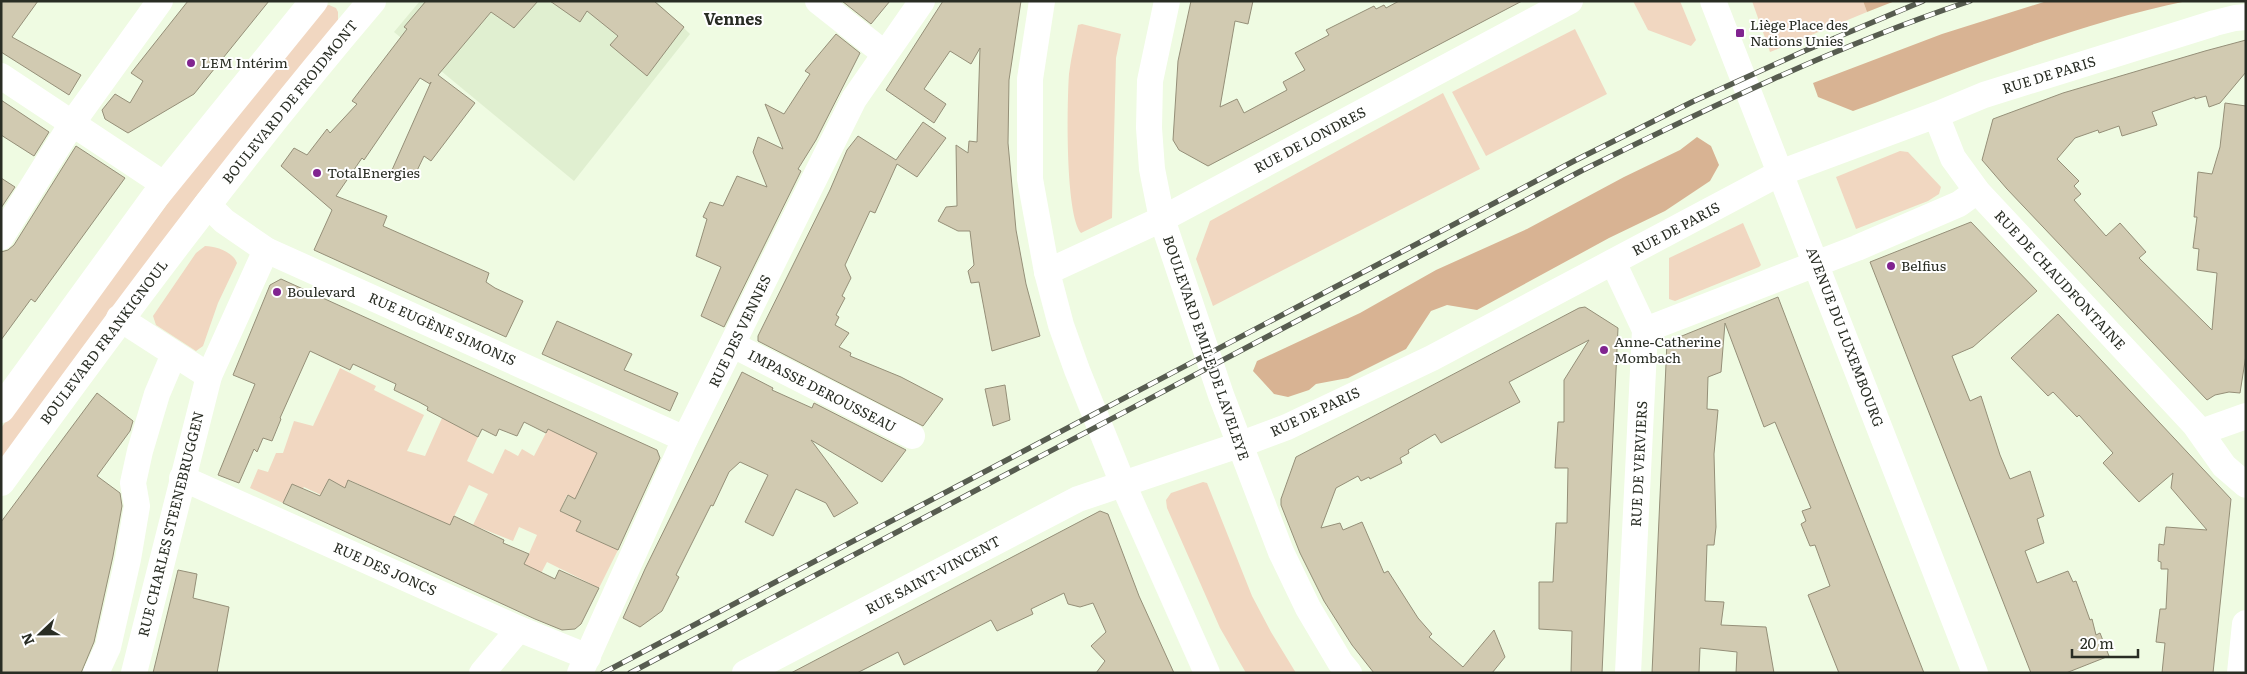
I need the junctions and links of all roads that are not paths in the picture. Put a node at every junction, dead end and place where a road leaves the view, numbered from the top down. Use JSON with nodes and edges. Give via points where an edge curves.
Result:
{"nodes":[{"id":1,"x":160,"y":1,"type":"edge"},
{"id":2,"x":314,"y":1,"type":"edge"},
{"id":3,"x":372,"y":1,"type":"edge"},
{"id":4,"x":818,"y":1,"type":"edge"},
{"id":5,"x":922,"y":1,"type":"edge"},
{"id":6,"x":1042,"y":1,"type":"edge"},
{"id":7,"x":1167,"y":1,"type":"edge"},
{"id":8,"x":1570,"y":1,"type":"edge"},
{"id":9,"x":1713,"y":1,"type":"edge"},
{"id":10,"x":2246,"y":18,"type":"edge"},
{"id":11,"x":885,"y":54,"type":"junction"},
{"id":12,"x":1,"y":76,"type":"edge"},
{"id":13,"x":1936,"y":115,"type":"junction"},
{"id":14,"x":73,"y":122,"type":"junction"},
{"id":15,"x":1780,"y":172,"type":"junction"},
{"id":16,"x":165,"y":185,"type":"junction"},
{"id":17,"x":1977,"y":191,"type":"junction"},
{"id":18,"x":207,"y":204,"type":"junction"},
{"id":19,"x":1162,"y":219,"type":"junction"},
{"id":20,"x":1,"y":237,"type":"edge"},
{"id":21,"x":266,"y":250,"type":"junction"},
{"id":22,"x":1613,"y":262,"type":"junction"},
{"id":23,"x":1817,"y":264,"type":"junction"},
{"id":24,"x":1047,"y":272,"type":"junction"},
{"id":25,"x":119,"y":318,"type":"junction"},
{"id":26,"x":1645,"y":330,"type":"junction"},
{"id":27,"x":733,"y":345,"type":"junction"},
{"id":28,"x":174,"y":354,"type":"junction"},
{"id":29,"x":209,"y":376,"type":"junction"},
{"id":30,"x":1,"y":409,"type":"edge"},
{"id":31,"x":2246,"y":416,"type":"edge"},
{"id":32,"x":2201,"y":432,"type":"junction"},
{"id":33,"x":912,"y":436,"type":"dead end"},
{"id":34,"x":685,"y":439,"type":"junction"},
{"id":35,"x":1239,"y":445,"type":"junction"},
{"id":36,"x":182,"y":478,"type":"junction"},
{"id":37,"x":1,"y":482,"type":"edge"},
{"id":38,"x":1123,"y":484,"type":"junction"},
{"id":39,"x":2246,"y":485,"type":"edge"},
{"id":40,"x":2246,"y":624,"type":"edge"},
{"id":41,"x":519,"y":629,"type":"junction"},
{"id":42,"x":584,"y":665,"type":"edge"},
{"id":43,"x":1205,"y":672,"type":"edge"},
{"id":44,"x":96,"y":673,"type":"edge"},
{"id":45,"x":134,"y":673,"type":"edge"},
{"id":46,"x":482,"y":673,"type":"edge"},
{"id":47,"x":745,"y":673,"type":"edge"},
{"id":48,"x":1349,"y":673,"type":"edge"},
{"id":49,"x":1628,"y":673,"type":"edge"},
{"id":50,"x":1975,"y":673,"type":"edge"},
{"id":51,"x":2241,"y":673,"type":"edge"}],
"edges":[{"from":1,"to":14,"type":"street"},
{"from":2,"to":16,"type":"main road"},
{"from":3,"to":18,"type":"main road","name":"BOULEVARD DE FROIDMONT","via":[[302,83]]},
{"from":4,"to":11,"type":"street"},
{"from":5,"to":11,"type":"street","name":"RUE DES VENNES"},
{"from":6,"to":24,"type":"street","via":[[1030,79],[1030,179]]},
{"from":7,"to":19,"type":"street","name":"BOULEVARD EMILE DE LAVELEYE","via":[[1150,80],[1152,170]]},
{"from":8,"to":19,"type":"street","name":"RUE DE LONDRES"},
{"from":9,"to":15,"type":"street","name":"AVENUE DU LUXEMBOURG"},
{"from":10,"to":13,"type":"street","name":"RUE DE PARIS","via":[[2215,23],[1984,95]]},
{"from":11,"to":27,"type":"street","name":"RUE DES VENNES","via":[[854,99]]},
{"from":12,"to":14,"type":"street"},
{"from":13,"to":15,"type":"street","name":"RUE DE PARIS"},
{"from":13,"to":17,"type":"street","name":"RUE DE CHAUDFONTAINE","via":[[1953,158]]},
{"from":14,"to":16,"type":"street"},
{"from":14,"to":20,"type":"street"},
{"from":15,"to":22,"type":"street","name":"RUE DE PARIS"},
{"from":15,"to":23,"type":"street","name":"AVENUE DU LUXEMBOURG"},
{"from":16,"to":30,"type":"main road"},
{"from":17,"to":23,"type":"street","via":[[1959,204]]},
{"from":17,"to":32,"type":"street","name":"RUE DE CHAUDFONTAINE"},
{"from":18,"to":21,"type":"street","name":"RUE EUGÈNE SIMONIS","via":[[224,221]]},
{"from":18,"to":25,"type":"main road","name":"BOULEVARD FRANKIGNOUL"},
{"from":19,"to":24,"type":"street","name":"RUE DE LONDRES"},
{"from":19,"to":35,"type":"street","name":"BOULEVARD EMILE DE LAVELEYE"},
{"from":21,"to":29,"type":"street","name":"RUE CHARLES STEENEBRUGGEN"},
{"from":21,"to":34,"type":"street","name":"RUE EUGÈNE SIMONIS"},
{"from":22,"to":26,"type":"street","name":"RUE DE VERVIERS"},
{"from":22,"to":35,"type":"street","name":"RUE DE PARIS","via":[[1432,358],[1287,427]]},
{"from":23,"to":26,"type":"street"},
{"from":23,"to":50,"type":"street","name":"AVENUE DU LUXEMBOURG"},
{"from":24,"to":38,"type":"street","via":[[1067,343]]},
{"from":25,"to":28,"type":"street"},
{"from":25,"to":37,"type":"main road","name":"BOULEVARD FRANKIGNOUL"},
{"from":26,"to":49,"type":"street","name":"RUE DE VERVIERS"},
{"from":27,"to":33,"type":"street","name":"IMPASSE DEROUSSEAU"},
{"from":27,"to":34,"type":"street","name":"RUE DES VENNES"},
{"from":28,"to":29,"type":"street"},
{"from":28,"to":44,"type":"street","via":[[157,394],[140,450],[134,483],[137,506],[128,559],[108,648]]},
{"from":29,"to":36,"type":"street","name":"RUE CHARLES STEENEBRUGGEN"},
{"from":31,"to":32,"type":"street"},
{"from":32,"to":39,"type":"street","name":"RUE DE CHAUDFONTAINE","via":[[2224,466]]},
{"from":34,"to":42,"type":"street","name":"RUE DES VENNES"},
{"from":35,"to":38,"type":"street","name":"RUE DE PARIS"},
{"from":35,"to":48,"type":"street","name":"BOULEVARD EMILE DE LAVELEYE","via":[[1308,608]]},
{"from":36,"to":41,"type":"street","name":"RUE DES JONCS"},
{"from":36,"to":45,"type":"street","name":"RUE CHARLES STEENEBRUGGEN"},
{"from":38,"to":43,"type":"street"},
{"from":38,"to":47,"type":"street","name":"RUE SAINT-VINCENT","via":[[1078,499]]},
{"from":40,"to":51,"type":"main road"},
{"from":41,"to":42,"type":"street","name":"RUE DES JONCS"},
{"from":41,"to":46,"type":"street"}]}
